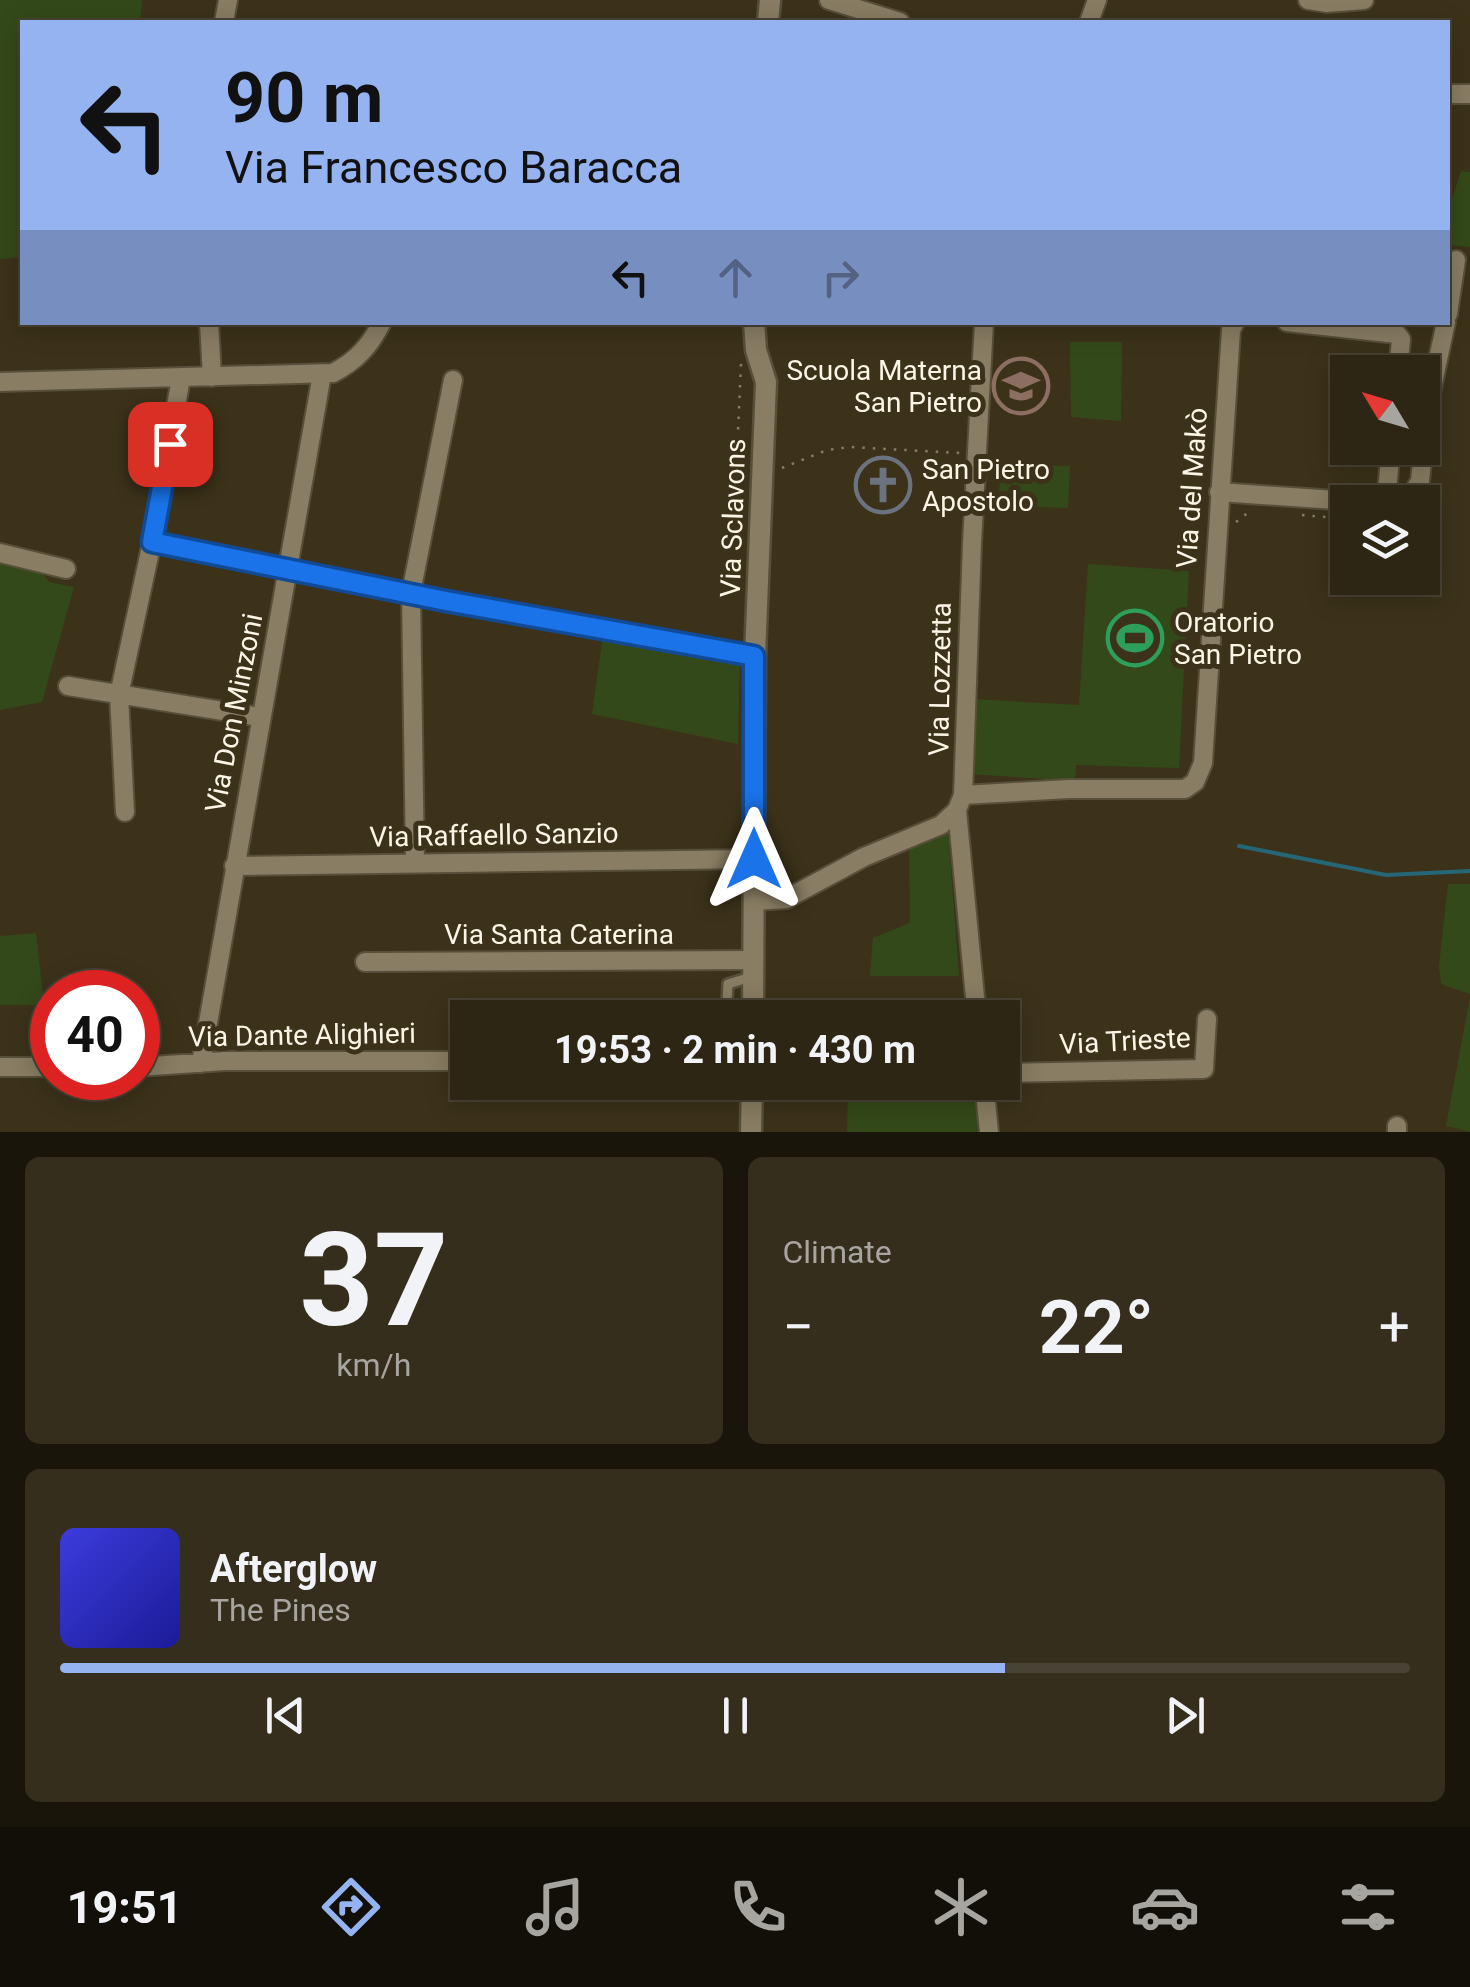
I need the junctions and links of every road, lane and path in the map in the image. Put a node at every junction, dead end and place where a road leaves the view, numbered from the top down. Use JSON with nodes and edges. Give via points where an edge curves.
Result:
{"nodes":[{"id":1,"x":829,"y":0,"type":"edge"},
{"id":2,"x":1308,"y":0,"type":"edge"},
{"id":3,"x":1364,"y":0,"type":"edge"},
{"id":4,"x":894,"y":20,"type":"edge"},
{"id":5,"x":1458,"y":260,"type":"edge"},
{"id":6,"x":1450,"y":303,"type":"edge"},
{"id":7,"x":209,"y":325,"type":"edge"},
{"id":8,"x":380,"y":325,"type":"edge"},
{"id":9,"x":754,"y":325,"type":"edge"},
{"id":10,"x":984,"y":325,"type":"edge"},
{"id":11,"x":1234,"y":325,"type":"edge"},
{"id":12,"x":1314,"y":325,"type":"edge"},
{"id":13,"x":1445,"y":325,"type":"edge"},
{"id":14,"x":1400,"y":355,"type":"edge"},
{"id":15,"x":322,"y":374,"type":"junction"},
{"id":16,"x":212,"y":377,"type":"junction"},
{"id":17,"x":181,"y":378,"type":"junction"},
{"id":18,"x":454,"y":380,"type":"dead end"},
{"id":19,"x":0,"y":382,"type":"edge"},
{"id":20,"x":977,"y":454,"type":"junction"},
{"id":21,"x":778,"y":470,"type":"dead end"},
{"id":22,"x":1418,"y":485,"type":"edge"},
{"id":23,"x":1219,"y":492,"type":"junction"},
{"id":24,"x":1330,"y":500,"type":"edge"},
{"id":25,"x":1252,"y":510,"type":"dead end"},
{"id":26,"x":1290,"y":514,"type":"dead end"},
{"id":27,"x":1330,"y":517,"type":"edge"},
{"id":28,"x":1234,"y":528,"type":"dead end"},
{"id":29,"x":152,"y":542,"type":"junction"},
{"id":30,"x":0,"y":554,"type":"edge"},
{"id":31,"x":66,"y":568,"type":"dead end"},
{"id":32,"x":290,"y":568,"type":"junction"},
{"id":33,"x":412,"y":592,"type":"junction"},
{"id":34,"x":754,"y":656,"type":"junction"},
{"id":35,"x":68,"y":686,"type":"dead end"},
{"id":36,"x":119,"y":695,"type":"junction"},
{"id":37,"x":260,"y":718,"type":"junction"},
{"id":38,"x":960,"y":803,"type":"junction"},
{"id":39,"x":125,"y":812,"type":"dead end"},
{"id":40,"x":754,"y":859,"type":"junction"},
{"id":41,"x":415,"y":863,"type":"junction"},
{"id":42,"x":234,"y":866,"type":"junction"},
{"id":43,"x":755,"y":902,"type":"junction"},
{"id":44,"x":366,"y":962,"type":"dead end"},
{"id":45,"x":754,"y":968,"type":"junction"},
{"id":46,"x":727,"y":1000,"type":"edge"},
{"id":47,"x":753,"y":1000,"type":"edge"},
{"id":48,"x":976,"y":1000,"type":"edge"},
{"id":49,"x":1207,"y":1019,"type":"dead end"},
{"id":50,"x":450,"y":1061,"type":"edge"},
{"id":51,"x":201,"y":1063,"type":"junction"},
{"id":52,"x":160,"y":1066,"type":"edge"},
{"id":53,"x":0,"y":1067,"type":"edge"},
{"id":54,"x":30,"y":1067,"type":"edge"},
{"id":55,"x":1020,"y":1073,"type":"edge"},
{"id":56,"x":752,"y":1100,"type":"edge"},
{"id":57,"x":986,"y":1100,"type":"edge"},
{"id":58,"x":751,"y":1132,"type":"edge"},
{"id":59,"x":989,"y":1132,"type":"edge"}],
"edges":[{"from":1,"to":4,"type":"street"},
{"from":2,"to":3,"type":"street"},
{"from":5,"to":6,"type":"street"},
{"from":7,"to":16,"type":"street"},
{"from":8,"to":15,"type":"street","via":[[350,364]]},
{"from":9,"to":34,"type":"street","name":"Via Sclavons","via":[[766,382]]},
{"from":10,"to":20,"type":"street","name":"Via Lozzetta"},
{"from":11,"to":23,"type":"street","name":"Via del Makò"},
{"from":12,"to":14,"type":"street","via":[[1397,334]]},
{"from":13,"to":22,"type":"street"},
{"from":15,"to":16,"type":"street"},
{"from":15,"to":32,"type":"street","name":"Via Don Minzoni"},
{"from":16,"to":17,"type":"street"},
{"from":17,"to":19,"type":"street"},
{"from":17,"to":29,"type":"street"},
{"from":18,"to":33,"type":"street"},
{"from":20,"to":21,"type":"path","via":[[850,448]]},
{"from":20,"to":38,"type":"street","name":"Via Lozzetta"},
{"from":23,"to":24,"type":"street"},
{"from":23,"to":38,"type":"street","name":"Via del Makò","via":[[1203,763],[1195,782],[1184,789],[1068,789]]},
{"from":25,"to":28,"type":"path"},
{"from":26,"to":27,"type":"path"},
{"from":29,"to":32,"type":"street"},
{"from":29,"to":36,"type":"street"},
{"from":30,"to":31,"type":"street"},
{"from":32,"to":33,"type":"street"},
{"from":32,"to":37,"type":"street","name":"Via Don Minzoni"},
{"from":33,"to":34,"type":"street"},
{"from":33,"to":41,"type":"street"},
{"from":34,"to":40,"type":"street","name":"Via Sclavons"},
{"from":35,"to":36,"type":"street"},
{"from":36,"to":37,"type":"street"},
{"from":36,"to":39,"type":"street"},
{"from":37,"to":42,"type":"street","name":"Via Don Minzoni"},
{"from":38,"to":43,"type":"street","via":[[941,825],[786,900]]},
{"from":38,"to":48,"type":"street"},
{"from":40,"to":41,"type":"street","name":"Via Raffaello Sanzio"},
{"from":40,"to":43,"type":"street","name":"Via Sclavons"},
{"from":41,"to":42,"type":"street","name":"Via Raffaello Sanzio"},
{"from":42,"to":51,"type":"street","name":"Via Don Minzoni"},
{"from":43,"to":45,"type":"street","name":"Via Sclavons"},
{"from":44,"to":45,"type":"street","name":"Via Santa Caterina"},
{"from":45,"to":46,"type":"lane","via":[[728,984]]},
{"from":45,"to":47,"type":"street","name":"Via Sclavons"},
{"from":49,"to":55,"type":"street","name":"Via Trieste","via":[[1204,1069]]},
{"from":50,"to":51,"type":"street","name":"Via Dante Alighieri"},
{"from":51,"to":52,"type":"street","name":"Via Dante Alighieri"},
{"from":53,"to":54,"type":"street"},
{"from":56,"to":58,"type":"street"},
{"from":57,"to":59,"type":"street"}]}
